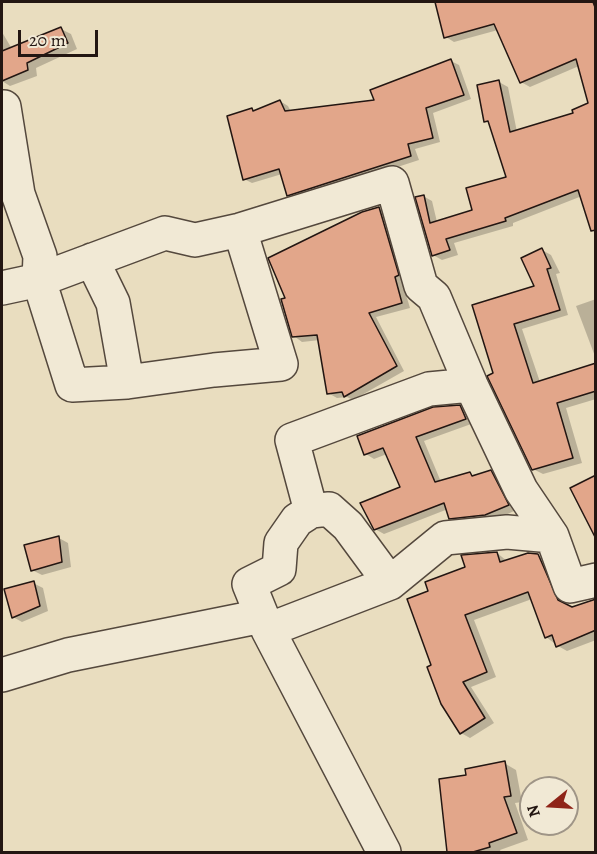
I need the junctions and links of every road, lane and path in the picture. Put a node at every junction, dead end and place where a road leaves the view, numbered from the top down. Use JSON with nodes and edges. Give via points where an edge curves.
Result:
{"nodes":[{"id":1,"x":2,"y":106,"type":"edge"},
{"id":2,"x":240,"y":230,"type":"junction"},
{"id":3,"x":92,"y":260,"type":"junction"},
{"id":4,"x":39,"y":280,"type":"junction"},
{"id":5,"x":2,"y":288,"type":"edge"},
{"id":6,"x":127,"y":382,"type":"junction"},
{"id":7,"x":471,"y":385,"type":"junction"},
{"id":8,"x":311,"y":511,"type":"junction"},
{"id":9,"x":552,"y":536,"type":"junction"},
{"id":10,"x":596,"y":580,"type":"edge"},
{"id":11,"x":390,"y":584,"type":"junction"},
{"id":12,"x":265,"y":623,"type":"junction"},
{"id":13,"x":2,"y":675,"type":"edge"},
{"id":14,"x":384,"y":852,"type":"edge"}],
"edges":[{"from":1,"to":4,"type":"street","via":[[18,194],[39,256]]},
{"from":2,"to":3,"type":"street","via":[[195,240],[165,233]]},
{"from":2,"to":6,"type":"street","via":[[280,364]]},
{"from":2,"to":7,"type":"street","via":[[392,183],[421,286],[434,297]]},
{"from":3,"to":4,"type":"street"},
{"from":3,"to":6,"type":"street","via":[[113,303]]},
{"from":4,"to":5,"type":"street"},
{"from":4,"to":6,"type":"street","via":[[72,385]]},
{"from":7,"to":8,"type":"street","via":[[429,389],[292,440]]},
{"from":7,"to":9,"type":"street","via":[[521,490]]},
{"from":8,"to":11,"type":"street","via":[[329,509],[348,526]]},
{"from":8,"to":12,"type":"street","via":[[297,520],[281,543],[279,570],[249,584]]},
{"from":9,"to":10,"type":"street","via":[[570,586]]},
{"from":9,"to":11,"type":"street","via":[[507,532],[445,538]]},
{"from":11,"to":12,"type":"street"},
{"from":12,"to":13,"type":"street","via":[[68,655]]},
{"from":12,"to":14,"type":"street"}]}
